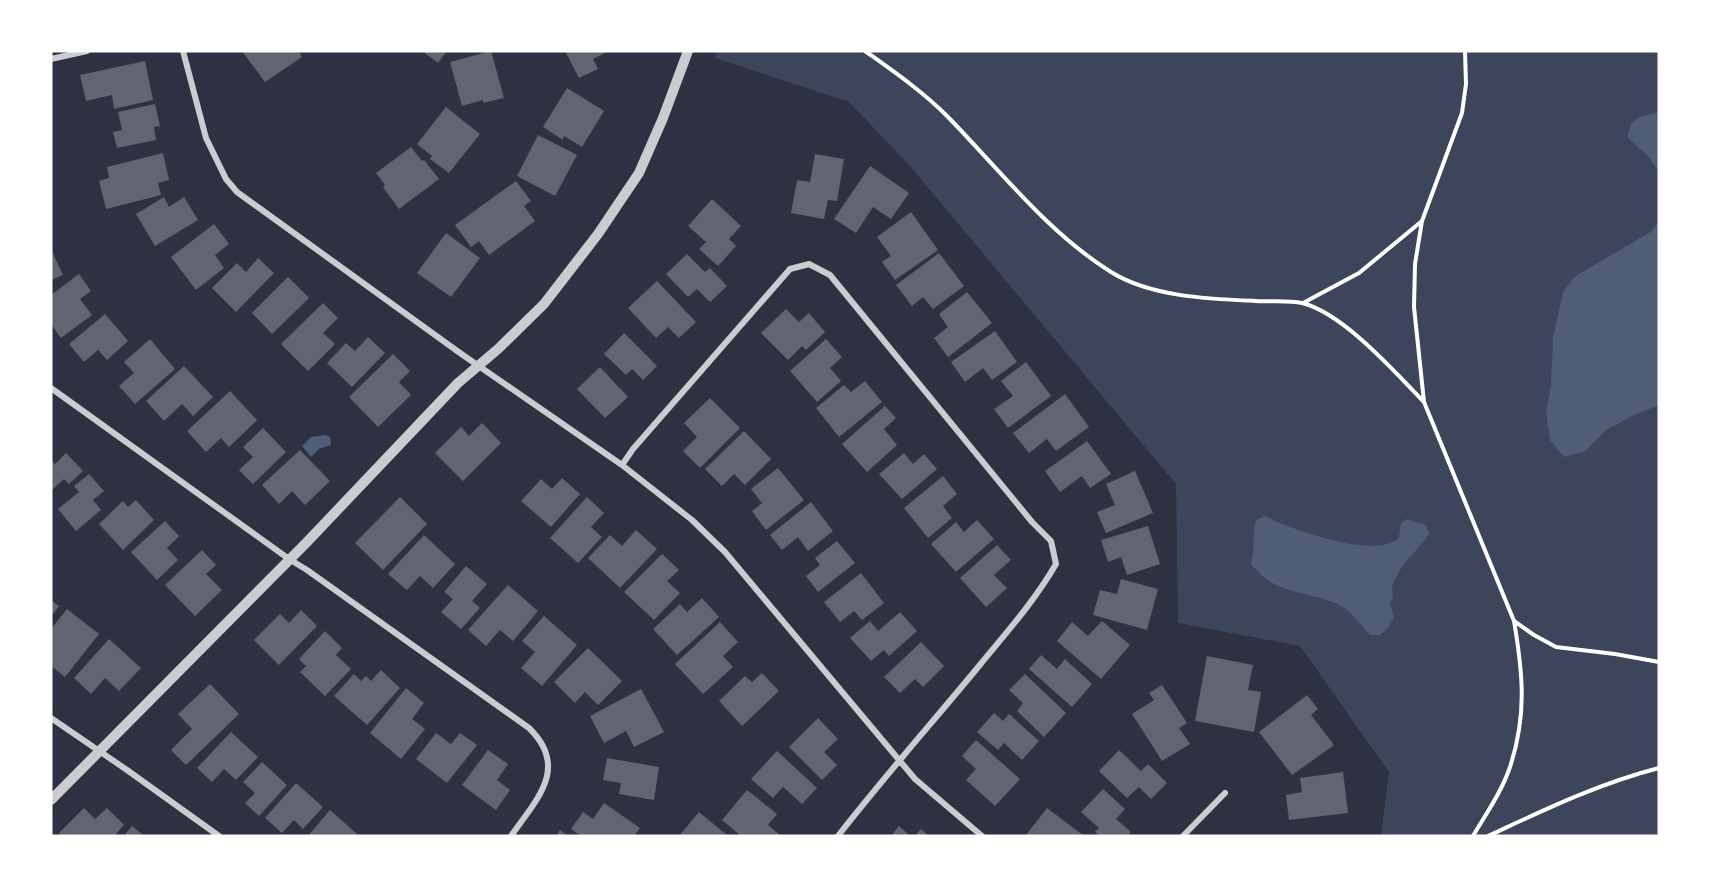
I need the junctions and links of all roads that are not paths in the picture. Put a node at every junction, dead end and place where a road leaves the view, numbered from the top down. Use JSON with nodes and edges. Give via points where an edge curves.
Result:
{"nodes":[{"id":1,"x":87,"y":51,"type":"edge"},
{"id":2,"x":183,"y":51,"type":"edge"},
{"id":3,"x":688,"y":51,"type":"edge"},
{"id":4,"x":51,"y":59,"type":"edge"},
{"id":5,"x":479,"y":366,"type":"junction"},
{"id":6,"x":51,"y":388,"type":"edge"},
{"id":7,"x":622,"y":465,"type":"junction"},
{"id":8,"x":289,"y":560,"type":"junction"},
{"id":9,"x":51,"y":718,"type":"edge"},
{"id":10,"x":98,"y":752,"type":"junction"},
{"id":11,"x":899,"y":761,"type":"junction"},
{"id":12,"x":1225,"y":793,"type":"dead end"},
{"id":13,"x":51,"y":800,"type":"edge"},
{"id":14,"x":219,"y":836,"type":"edge"},
{"id":15,"x":510,"y":836,"type":"edge"},
{"id":16,"x":838,"y":836,"type":"edge"},
{"id":17,"x":982,"y":836,"type":"edge"},
{"id":18,"x":1183,"y":836,"type":"edge"}],
"edges":[{"from":1,"to":4,"type":"street"},
{"from":2,"to":5,"type":"street","via":[[206,138],[226,179],[237,192]]},
{"from":3,"to":5,"type":"street","via":[[639,173],[544,304]]},
{"from":5,"to":7,"type":"street"},
{"from":5,"to":8,"type":"street","via":[[458,383]]},
{"from":6,"to":8,"type":"street"},
{"from":7,"to":11,"type":"street","via":[[692,520],[725,552]]},
{"from":7,"to":11,"type":"street","via":[[790,269],[809,264],[830,275],[1052,541],[1056,564],[1029,605]]},
{"from":8,"to":10,"type":"street"},
{"from":8,"to":15,"type":"street","via":[[540,739],[548,755],[544,790]]},
{"from":9,"to":10,"type":"street"},
{"from":10,"to":13,"type":"street"},
{"from":10,"to":14,"type":"street"},
{"from":11,"to":16,"type":"street"},
{"from":11,"to":17,"type":"street"},
{"from":12,"to":18,"type":"street"}]}
